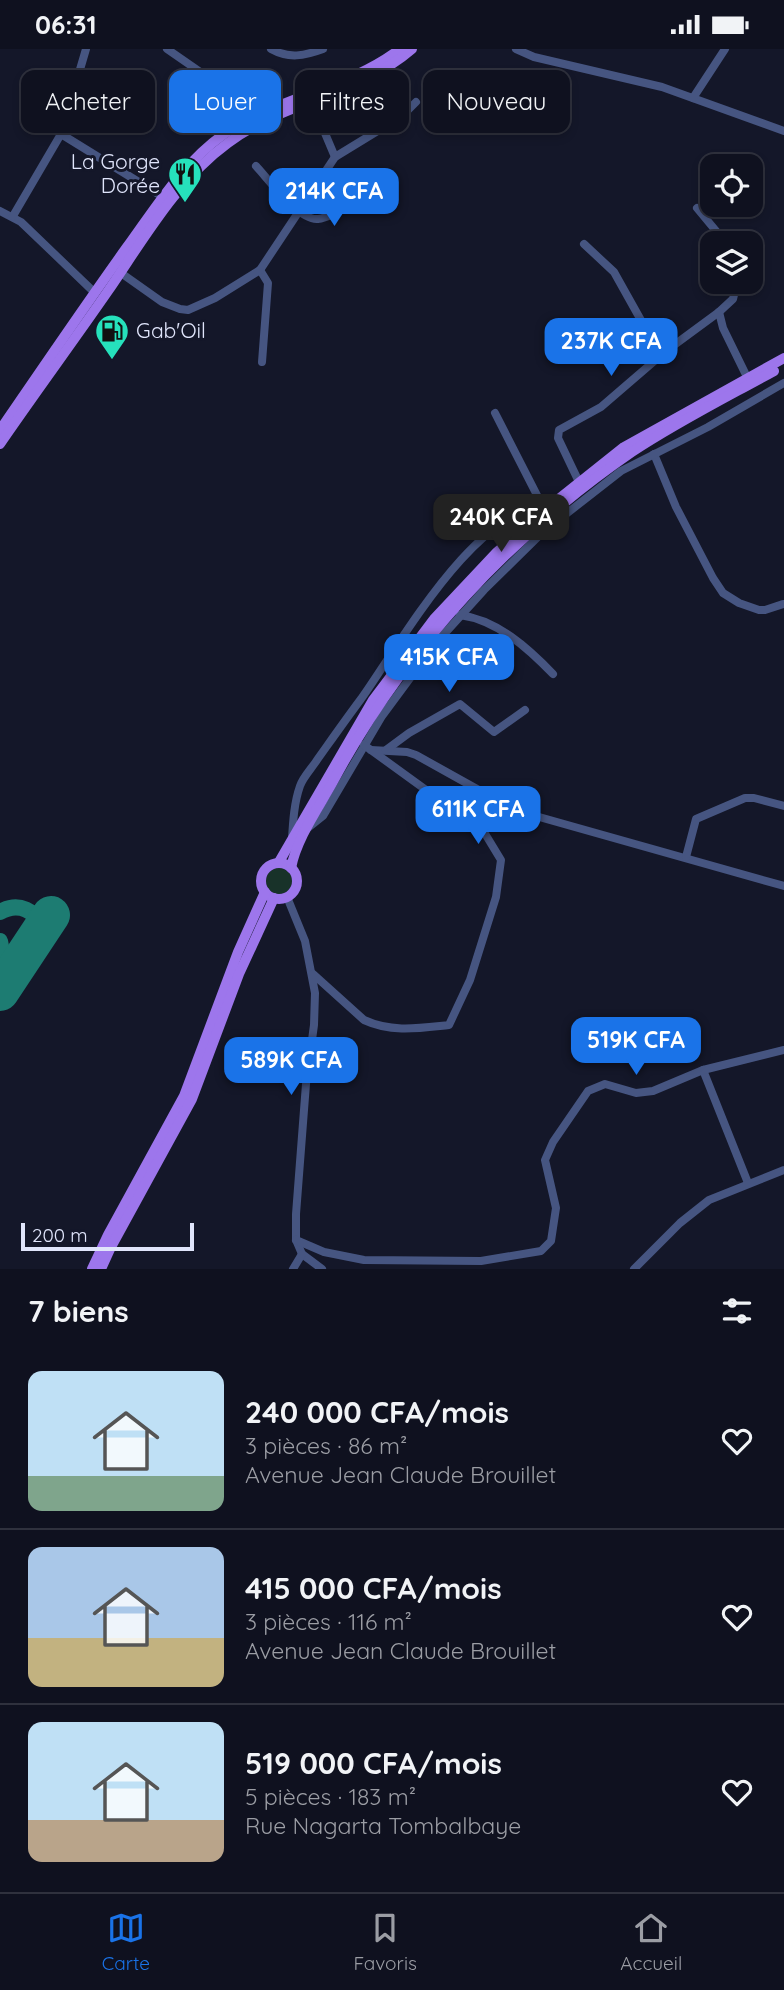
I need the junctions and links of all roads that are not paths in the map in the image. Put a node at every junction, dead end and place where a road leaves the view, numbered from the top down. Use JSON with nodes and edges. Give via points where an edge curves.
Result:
{"nodes":[{"id":1,"x":86,"y":49,"type":"edge"},
{"id":2,"x":167,"y":49,"type":"edge"},
{"id":3,"x":271,"y":49,"type":"edge"},
{"id":4,"x":323,"y":49,"type":"edge"},
{"id":5,"x":400,"y":49,"type":"edge"},
{"id":6,"x":412,"y":49,"type":"edge"},
{"id":7,"x":516,"y":49,"type":"edge"},
{"id":8,"x":725,"y":49,"type":"edge"},
{"id":9,"x":197,"y":70,"type":"edge"},
{"id":10,"x":693,"y":97,"type":"junction"},
{"id":11,"x":416,"y":102,"type":"dead end"},
{"id":12,"x":281,"y":105,"type":"edge"},
{"id":13,"x":784,"y":131,"type":"edge"},
{"id":14,"x":226,"y":133,"type":"edge"},
{"id":15,"x":325,"y":133,"type":"edge"},
{"id":16,"x":61,"y":134,"type":"junction"},
{"id":17,"x":335,"y":157,"type":"junction"},
{"id":18,"x":256,"y":166,"type":"dead end"},
{"id":19,"x":368,"y":195,"type":"dead end"},
{"id":20,"x":163,"y":197,"type":"junction"},
{"id":21,"x":697,"y":208,"type":"dead end"},
{"id":22,"x":0,"y":211,"type":"edge"},
{"id":23,"x":299,"y":212,"type":"junction"},
{"id":24,"x":13,"y":216,"type":"junction"},
{"id":25,"x":716,"y":231,"type":"edge"},
{"id":26,"x":584,"y":244,"type":"dead end"},
{"id":27,"x":260,"y":270,"type":"junction"},
{"id":28,"x":121,"y":273,"type":"junction"},
{"id":29,"x":95,"y":293,"type":"junction"},
{"id":30,"x":734,"y":294,"type":"edge"},
{"id":31,"x":719,"y":312,"type":"junction"},
{"id":32,"x":661,"y":356,"type":"junction"},
{"id":33,"x":784,"y":358,"type":"edge"},
{"id":34,"x":262,"y":362,"type":"dead end"},
{"id":35,"x":784,"y":365,"type":"edge"},
{"id":36,"x":747,"y":377,"type":"junction"},
{"id":37,"x":784,"y":383,"type":"edge"},
{"id":38,"x":495,"y":413,"type":"dead end"},
{"id":39,"x":0,"y":430,"type":"edge"},
{"id":40,"x":0,"y":444,"type":"edge"},
{"id":41,"x":654,"y":454,"type":"junction"},
{"id":42,"x":579,"y":482,"type":"junction"},
{"id":43,"x":554,"y":502,"type":"junction"},
{"id":44,"x":541,"y":503,"type":"junction"},
{"id":45,"x":783,"y":604,"type":"edge"},
{"id":46,"x":460,"y":615,"type":"junction"},
{"id":47,"x":553,"y":674,"type":"dead end"},
{"id":48,"x":525,"y":710,"type":"dead end"},
{"id":49,"x":367,"y":748,"type":"junction"},
{"id":50,"x":386,"y":750,"type":"junction"},
{"id":51,"x":784,"y":806,"type":"edge"},
{"id":52,"x":308,"y":828,"type":"junction"},
{"id":53,"x":292,"y":841,"type":"junction"},
{"id":54,"x":686,"y":857,"type":"junction"},
{"id":55,"x":279,"y":862,"type":"junction"},
{"id":56,"x":291,"y":868,"type":"junction"},
{"id":57,"x":784,"y":886,"type":"edge"},
{"id":58,"x":269,"y":895,"type":"junction"},
{"id":59,"x":287,"y":897,"type":"junction"},
{"id":60,"x":313,"y":974,"type":"junction"},
{"id":61,"x":784,"y":1051,"type":"edge"},
{"id":62,"x":703,"y":1070,"type":"junction"},
{"id":63,"x":784,"y":1170,"type":"edge"},
{"id":64,"x":748,"y":1183,"type":"junction"},
{"id":65,"x":296,"y":1240,"type":"junction"},
{"id":66,"x":302,"y":1254,"type":"junction"},
{"id":67,"x":92,"y":1269,"type":"edge"},
{"id":68,"x":101,"y":1269,"type":"edge"},
{"id":69,"x":293,"y":1269,"type":"edge"},
{"id":70,"x":322,"y":1269,"type":"edge"},
{"id":71,"x":634,"y":1269,"type":"edge"}],
"edges":[{"from":1,"to":16,"type":"street"},
{"from":2,"to":9,"type":"street"},
{"from":3,"to":4,"type":"street","via":[[296,57]]},
{"from":5,"to":12,"type":"main road","via":[[361,72]]},
{"from":6,"to":28,"type":"main road","via":[[372,76],[265,120],[230,141],[186,182]]},
{"from":7,"to":10,"type":"street"},
{"from":8,"to":10,"type":"street"},
{"from":10,"to":13,"type":"street"},
{"from":11,"to":17,"type":"street","via":[[402,116]]},
{"from":14,"to":20,"type":"main road","via":[[198,156]]},
{"from":15,"to":17,"type":"street"},
{"from":16,"to":20,"type":"street"},
{"from":16,"to":24,"type":"street"},
{"from":17,"to":23,"type":"street"},
{"from":18,"to":23,"type":"street"},
{"from":19,"to":23,"type":"street","via":[[322,218],[311,219]]},
{"from":20,"to":29,"type":"main road"},
{"from":21,"to":25,"type":"street"},
{"from":22,"to":24,"type":"street"},
{"from":23,"to":27,"type":"street"},
{"from":24,"to":29,"type":"street"},
{"from":26,"to":32,"type":"street","via":[[614,272]]},
{"from":27,"to":28,"type":"street","via":[[188,310],[162,302]]},
{"from":27,"to":34,"type":"street","via":[[268,283]]},
{"from":28,"to":40,"type":"main road"},
{"from":29,"to":39,"type":"main road"},
{"from":30,"to":31,"type":"street"},
{"from":31,"to":32,"type":"street"},
{"from":31,"to":36,"type":"street"},
{"from":32,"to":42,"type":"street","via":[[601,407],[558,432]]},
{"from":33,"to":36,"type":"main road"},
{"from":35,"to":52,"type":"main road","via":[[633,451],[490,570],[393,685]]},
{"from":36,"to":42,"type":"main road","via":[[631,443]]},
{"from":37,"to":41,"type":"street"},
{"from":38,"to":44,"type":"street"},
{"from":41,"to":45,"type":"street","via":[[679,514],[723,593],[759,610]]},
{"from":41,"to":46,"type":"street","via":[[615,475],[552,525]]},
{"from":42,"to":43,"type":"main road"},
{"from":43,"to":44,"type":"street"},
{"from":43,"to":53,"type":"main road","via":[[484,565],[434,619],[361,719]]},
{"from":44,"to":53,"type":"street","via":[[501,522],[426,602],[301,783]]},
{"from":46,"to":47,"type":"street","via":[[483,620],[499,630]]},
{"from":46,"to":49,"type":"street","via":[[405,685]]},
{"from":48,"to":50,"type":"street","via":[[494,732],[460,704]]},
{"from":49,"to":50,"type":"street"},
{"from":49,"to":52,"type":"street","via":[[323,816]]},
{"from":49,"to":60,"type":"street","via":[[484,832],[501,860],[496,897],[449,1025],[393,1028],[364,1020]]},
{"from":50,"to":54,"type":"street","via":[[416,755],[513,809]]},
{"from":51,"to":54,"type":"street","via":[[745,798],[696,819]]},
{"from":52,"to":56,"type":"main road"},
{"from":53,"to":55,"type":"main road"},
{"from":54,"to":57,"type":"street"},
{"from":55,"to":56,"type":"main road"},
{"from":55,"to":58,"type":"main road","via":[[268,866],[262,875],[262,886]]},
{"from":56,"to":59,"type":"main road","via":[[296,884]]},
{"from":58,"to":59,"type":"main road"},
{"from":58,"to":67,"type":"main road","via":[[238,952],[184,1096]]},
{"from":58,"to":68,"type":"main road","via":[[192,1099]]},
{"from":59,"to":60,"type":"street","via":[[300,923]]},
{"from":60,"to":65,"type":"street","via":[[316,1007]]},
{"from":61,"to":62,"type":"street"},
{"from":62,"to":64,"type":"street"},
{"from":62,"to":65,"type":"street","via":[[653,1091],[636,1093],[605,1084],[588,1091],[545,1160],[556,1208],[551,1241],[541,1251],[481,1261],[364,1260],[324,1252]]},
{"from":63,"to":64,"type":"street"},
{"from":64,"to":71,"type":"street","via":[[709,1200]]},
{"from":65,"to":66,"type":"street"},
{"from":66,"to":69,"type":"street"},
{"from":66,"to":70,"type":"street"}]}
